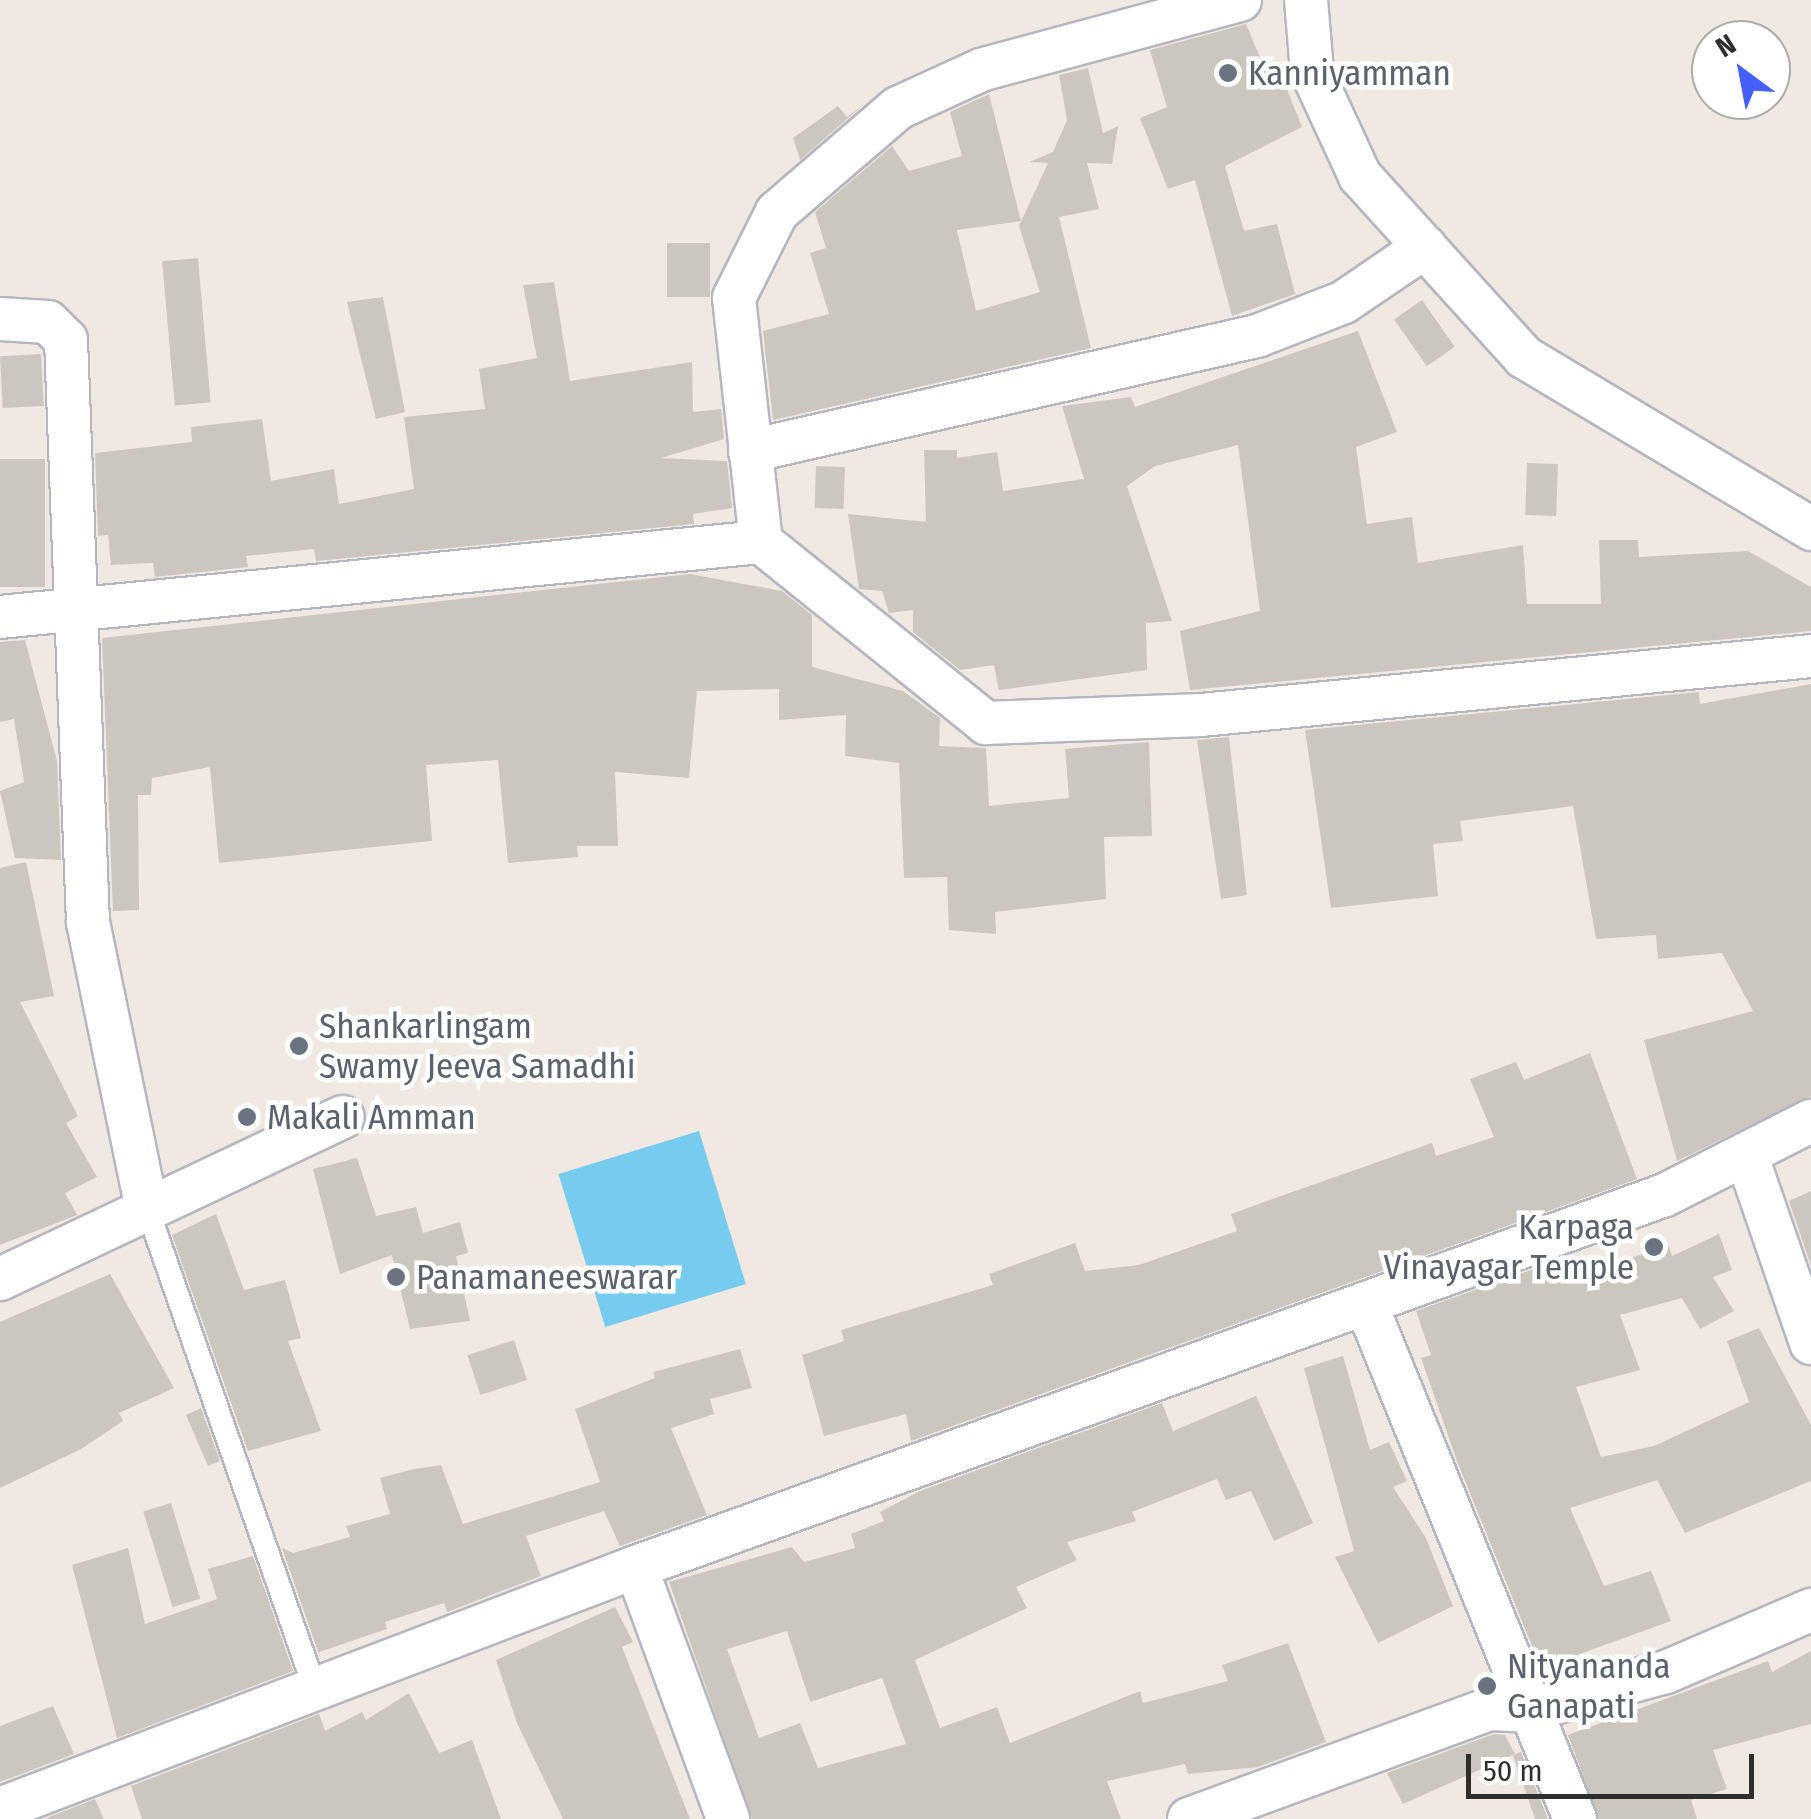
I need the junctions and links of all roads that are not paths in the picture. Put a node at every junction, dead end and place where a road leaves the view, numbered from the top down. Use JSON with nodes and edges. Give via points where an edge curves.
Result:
{"nodes":[{"id":1,"x":1240,"y":0,"type":"edge"},
{"id":2,"x":1306,"y":0,"type":"edge"},
{"id":3,"x":1425,"y":247,"type":"junction"},
{"id":4,"x":0,"y":318,"type":"edge"},
{"id":5,"x":750,"y":452,"type":"junction"},
{"id":6,"x":1811,"y":529,"type":"edge"},
{"id":7,"x":761,"y":542,"type":"junction"},
{"id":8,"x":72,"y":615,"type":"junction"},
{"id":9,"x":0,"y":617,"type":"edge"},
{"id":10,"x":1811,"y":656,"type":"edge"},
{"id":11,"x":343,"y":1117,"type":"dead end"},
{"id":12,"x":1811,"y":1120,"type":"edge"},
{"id":13,"x":1746,"y":1154,"type":"junction"},
{"id":14,"x":146,"y":1204,"type":"junction"},
{"id":15,"x":0,"y":1280,"type":"edge"},
{"id":16,"x":1366,"y":1304,"type":"junction"},
{"id":17,"x":1811,"y":1343,"type":"edge"},
{"id":18,"x":636,"y":1567,"type":"junction"},
{"id":19,"x":1811,"y":1610,"type":"edge"},
{"id":20,"x":314,"y":1690,"type":"junction"},
{"id":21,"x":1526,"y":1710,"type":"junction"},
{"id":22,"x":0,"y":1809,"type":"edge"},
{"id":23,"x":728,"y":1819,"type":"edge"},
{"id":24,"x":1188,"y":1819,"type":"edge"},
{"id":25,"x":1576,"y":1819,"type":"edge"}],
"edges":[{"from":1,"to":5,"type":"street","via":[[981,70],[898,108],[807,181],[778,212],[734,298]]},
{"from":2,"to":3,"type":"street","via":[[1312,72],[1360,176]]},
{"from":3,"to":5,"type":"street","via":[[1344,302],[1257,336]]},
{"from":3,"to":6,"type":"street","via":[[1524,357]]},
{"from":4,"to":8,"type":"street","via":[[48,322],[66,340]]},
{"from":5,"to":7,"type":"street"},
{"from":7,"to":8,"type":"street"},
{"from":7,"to":10,"type":"street","via":[[986,722],[1184,716]]},
{"from":8,"to":9,"type":"street"},
{"from":8,"to":14,"type":"street","via":[[88,922]]},
{"from":11,"to":14,"type":"street"},
{"from":12,"to":13,"type":"street"},
{"from":13,"to":16,"type":"street","via":[[1665,1195]]},
{"from":13,"to":17,"type":"street"},
{"from":14,"to":15,"type":"street"},
{"from":14,"to":20,"type":"lane"},
{"from":16,"to":18,"type":"street"},
{"from":16,"to":21,"type":"street"},
{"from":18,"to":20,"type":"street"},
{"from":18,"to":23,"type":"street"},
{"from":19,"to":21,"type":"street","via":[[1666,1672]]},
{"from":20,"to":22,"type":"street"},
{"from":21,"to":24,"type":"street","via":[[1490,1709]]},
{"from":21,"to":25,"type":"street"}]}
